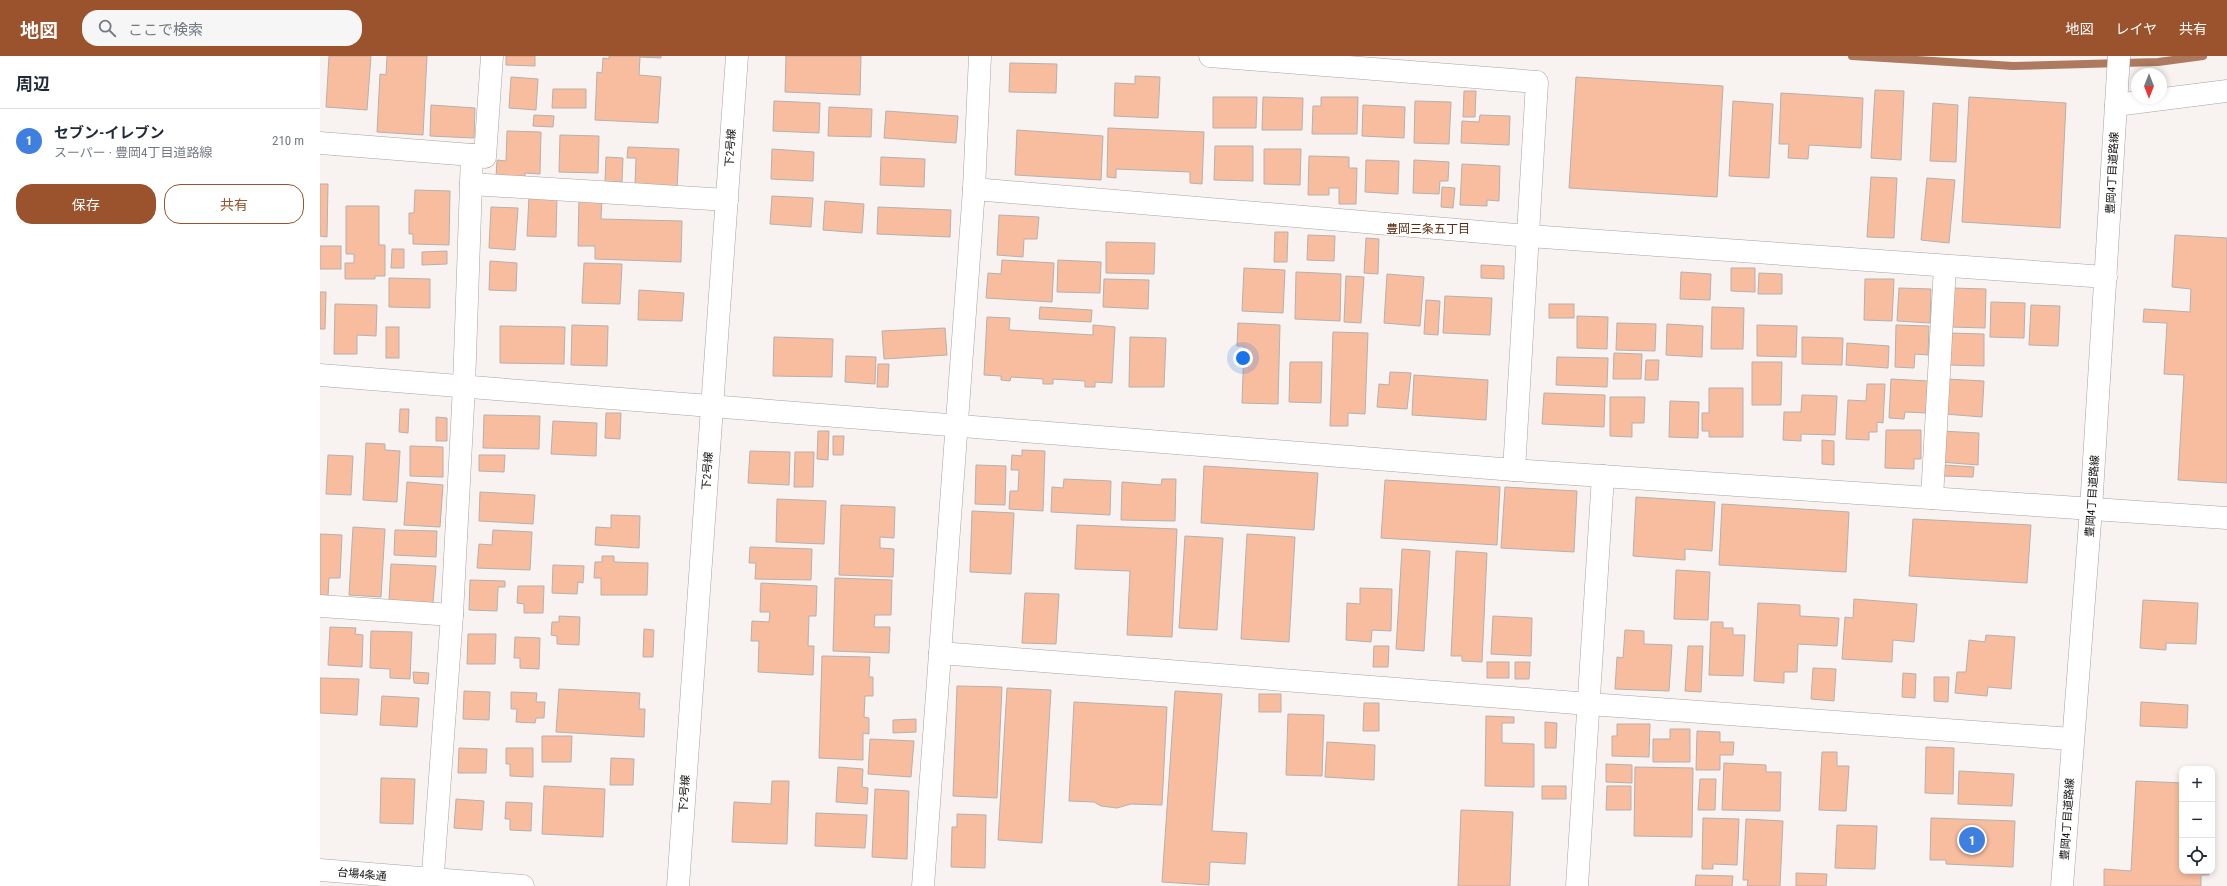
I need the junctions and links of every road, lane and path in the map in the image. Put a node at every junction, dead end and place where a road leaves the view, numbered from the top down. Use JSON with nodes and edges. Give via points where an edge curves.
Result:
{"nodes":[{"id":1,"x":492,"y":56,"type":"edge"},
{"id":2,"x":737,"y":56,"type":"edge"},
{"id":3,"x":980,"y":56,"type":"edge"},
{"id":4,"x":1210,"y":56,"type":"edge"},
{"id":5,"x":2119,"y":56,"type":"edge"},
{"id":6,"x":2227,"y":91,"type":"edge"},
{"id":7,"x":2117,"y":96,"type":"junction"},
{"id":8,"x":320,"y":143,"type":"edge"},
{"id":9,"x":472,"y":155,"type":"junction"},
{"id":10,"x":471,"y":184,"type":"junction"},
{"id":11,"x":974,"y":189,"type":"junction"},
{"id":12,"x":727,"y":200,"type":"junction"},
{"id":13,"x":1530,"y":236,"type":"junction"},
{"id":14,"x":1946,"y":266,"type":"junction"},
{"id":15,"x":2106,"y":277,"type":"junction"},
{"id":16,"x":320,"y":375,"type":"edge"},
{"id":17,"x":464,"y":386,"type":"junction"},
{"id":18,"x":712,"y":404,"type":"junction"},
{"id":19,"x":958,"y":424,"type":"junction"},
{"id":20,"x":1514,"y":470,"type":"junction"},
{"id":21,"x":1603,"y":476,"type":"junction"},
{"id":22,"x":1932,"y":498,"type":"junction"},
{"id":23,"x":2091,"y":509,"type":"junction"},
{"id":24,"x":2227,"y":518,"type":"edge"},
{"id":25,"x":320,"y":606,"type":"edge"},
{"id":26,"x":452,"y":615,"type":"junction"},
{"id":27,"x":940,"y":654,"type":"junction"},
{"id":28,"x":1589,"y":704,"type":"junction"},
{"id":29,"x":2072,"y":739,"type":"junction"},
{"id":30,"x":320,"y":870,"type":"edge"},
{"id":31,"x":432,"y":883,"type":"edge"},
{"id":32,"x":523,"y":886,"type":"edge"},
{"id":33,"x":678,"y":886,"type":"edge"},
{"id":34,"x":923,"y":886,"type":"edge"},
{"id":35,"x":1577,"y":886,"type":"edge"},
{"id":36,"x":2062,"y":886,"type":"edge"}],
"edges":[{"from":1,"to":9,"type":"street","via":[[485,157]]},
{"from":2,"to":12,"type":"street","name":"下2号線"},
{"from":3,"to":11,"type":"street"},
{"from":4,"to":13,"type":"street","via":[[1537,82]]},
{"from":5,"to":7,"type":"street","name":"豊岡4丁目道路線"},
{"from":6,"to":7,"type":"street"},
{"from":7,"to":15,"type":"street","name":"豊岡4丁目道路線"},
{"from":8,"to":9,"type":"street"},
{"from":9,"to":10,"type":"street"},
{"from":10,"to":12,"type":"street"},
{"from":10,"to":17,"type":"street"},
{"from":11,"to":13,"type":"street"},
{"from":11,"to":19,"type":"street"},
{"from":12,"to":18,"type":"street","name":"下2号線"},
{"from":13,"to":14,"type":"street"},
{"from":13,"to":20,"type":"street"},
{"from":14,"to":15,"type":"street"},
{"from":14,"to":22,"type":"street"},
{"from":15,"to":23,"type":"street","name":"豊岡4丁目道路線"},
{"from":16,"to":17,"type":"street"},
{"from":17,"to":18,"type":"street"},
{"from":17,"to":26,"type":"street"},
{"from":18,"to":19,"type":"street"},
{"from":18,"to":33,"type":"street","name":"下2号線"},
{"from":19,"to":20,"type":"street"},
{"from":19,"to":27,"type":"street"},
{"from":20,"to":21,"type":"street"},
{"from":21,"to":22,"type":"street"},
{"from":21,"to":28,"type":"street"},
{"from":22,"to":23,"type":"street"},
{"from":23,"to":24,"type":"street"},
{"from":23,"to":29,"type":"street","name":"豊岡4丁目道路線"},
{"from":25,"to":26,"type":"street"},
{"from":26,"to":31,"type":"street"},
{"from":27,"to":28,"type":"street"},
{"from":27,"to":34,"type":"street"},
{"from":28,"to":29,"type":"street"},
{"from":28,"to":35,"type":"street"},
{"from":29,"to":36,"type":"street","name":"豊岡4丁目道路線"},
{"from":30,"to":31,"type":"street","name":"台場4条通"},
{"from":31,"to":32,"type":"street","name":"台場4条通"}]}
